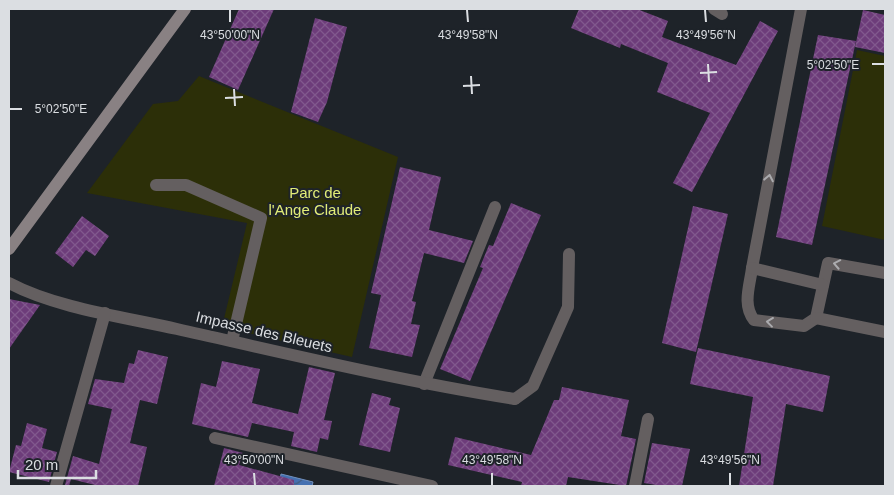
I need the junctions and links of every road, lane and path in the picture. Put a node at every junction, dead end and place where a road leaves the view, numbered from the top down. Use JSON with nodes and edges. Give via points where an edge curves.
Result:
{"nodes":[{"id":1,"x":185,"y":9,"type":"edge"},
{"id":2,"x":801,"y":9,"type":"edge"},
{"id":3,"x":156,"y":186,"type":"dead end"},
{"id":4,"x":495,"y":207,"type":"dead end"},
{"id":5,"x":9,"y":248,"type":"edge"},
{"id":6,"x":569,"y":254,"type":"dead end"},
{"id":7,"x":752,"y":268,"type":"junction"},
{"id":8,"x":885,"y":273,"type":"edge"},
{"id":9,"x":9,"y":283,"type":"edge"},
{"id":10,"x":823,"y":285,"type":"junction"},
{"id":11,"x":105,"y":313,"type":"junction"},
{"id":12,"x":816,"y":318,"type":"junction"},
{"id":13,"x":885,"y":332,"type":"edge"},
{"id":14,"x":232,"y":342,"type":"junction"},
{"id":15,"x":424,"y":384,"type":"junction"},
{"id":16,"x":648,"y":419,"type":"dead end"},
{"id":17,"x":214,"y":438,"type":"dead end"},
{"id":18,"x":56,"y":486,"type":"edge"},
{"id":19,"x":432,"y":486,"type":"edge"},
{"id":20,"x":635,"y":486,"type":"edge"}],
"edges":[{"from":1,"to":5,"type":"main road"},
{"from":7,"to":2,"type":"street","one_way":true},
{"from":3,"to":14,"type":"street","via":[[186,185],[261,218]]},
{"from":4,"to":15,"type":"street"},
{"from":6,"to":15,"type":"street","name":"Impasse des Bleuets","via":[[568,306],[533,386],[515,400]]},
{"from":7,"to":10,"type":"street"},
{"from":12,"to":7,"type":"street","one_way":true,"via":[[804,326],[754,320],[747,303]]},
{"from":8,"to":10,"type":"street","one_way":true,"via":[[828,262]]},
{"from":9,"to":11,"type":"street","name":"Impasse des Bleuets","via":[[31,295]]},
{"from":10,"to":12,"type":"street"},
{"from":11,"to":14,"type":"street","name":"Impasse des Bleuets"},
{"from":11,"to":18,"type":"street"},
{"from":12,"to":13,"type":"street"},
{"from":14,"to":15,"type":"street","name":"Impasse des Bleuets"},
{"from":16,"to":20,"type":"street"},
{"from":17,"to":19,"type":"street"}]}
